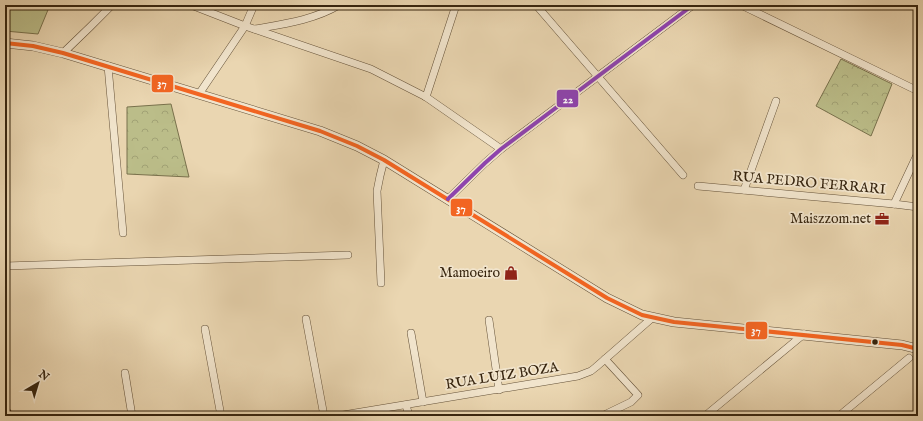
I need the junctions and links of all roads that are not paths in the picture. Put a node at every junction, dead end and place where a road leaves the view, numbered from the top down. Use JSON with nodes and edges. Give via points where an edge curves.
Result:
{"nodes":[{"id":1,"x":112,"y":5,"type":"edge"},
{"id":2,"x":191,"y":5,"type":"edge"},
{"id":3,"x":254,"y":5,"type":"edge"},
{"id":4,"x":339,"y":5,"type":"edge"},
{"id":5,"x":456,"y":5,"type":"edge"},
{"id":6,"x":536,"y":5,"type":"edge"},
{"id":7,"x":693,"y":5,"type":"edge"},
{"id":8,"x":741,"y":5,"type":"edge"},
{"id":9,"x":245,"y":26,"type":"junction"},
{"id":10,"x":255,"y":29,"type":"junction"},
{"id":11,"x":5,"y":43,"type":"edge"},
{"id":12,"x":63,"y":53,"type":"junction"},
{"id":13,"x":108,"y":66,"type":"junction"},
{"id":14,"x":598,"y":76,"type":"junction"},
{"id":15,"x":918,"y":91,"type":"edge"},
{"id":16,"x":199,"y":94,"type":"junction"},
{"id":17,"x":426,"y":96,"type":"junction"},
{"id":18,"x":776,"y":101,"type":"dead end"},
{"id":19,"x":501,"y":149,"type":"junction"},
{"id":20,"x":918,"y":153,"type":"edge"},
{"id":21,"x":384,"y":160,"type":"junction"},
{"id":22,"x":683,"y":175,"type":"dead end"},
{"id":23,"x":698,"y":186,"type":"dead end"},
{"id":24,"x":744,"y":190,"type":"junction"},
{"id":25,"x":448,"y":199,"type":"junction"},
{"id":26,"x":894,"y":204,"type":"junction"},
{"id":27,"x":918,"y":207,"type":"edge"},
{"id":28,"x":123,"y":233,"type":"dead end"},
{"id":29,"x":348,"y":255,"type":"dead end"},
{"id":30,"x":5,"y":266,"type":"edge"},
{"id":31,"x":382,"y":283,"type":"dead end"},
{"id":32,"x":652,"y":318,"type":"junction"},
{"id":33,"x":306,"y":319,"type":"dead end"},
{"id":34,"x":490,"y":320,"type":"dead end"},
{"id":35,"x":205,"y":329,"type":"dead end"},
{"id":36,"x":411,"y":333,"type":"dead end"},
{"id":37,"x":804,"y":334,"type":"junction"},
{"id":38,"x":918,"y":349,"type":"edge"},
{"id":39,"x":909,"y":358,"type":"dead end"},
{"id":40,"x":605,"y":359,"type":"junction"},
{"id":41,"x":125,"y":373,"type":"dead end"},
{"id":42,"x":499,"y":390,"type":"junction"},
{"id":43,"x":423,"y":402,"type":"junction"},
{"id":44,"x":406,"y":405,"type":"junction"},
{"id":45,"x":132,"y":416,"type":"edge"},
{"id":46,"x":221,"y":416,"type":"edge"},
{"id":47,"x":324,"y":416,"type":"edge"},
{"id":48,"x":337,"y":416,"type":"edge"},
{"id":49,"x":409,"y":416,"type":"edge"},
{"id":50,"x":602,"y":416,"type":"edge"},
{"id":51,"x":705,"y":416,"type":"edge"},
{"id":52,"x":839,"y":416,"type":"edge"}],
"edges":[{"from":1,"to":12,"type":"street"},
{"from":2,"to":9,"type":"street"},
{"from":3,"to":9,"type":"street"},
{"from":4,"to":10,"type":"street","via":[[316,16]]},
{"from":5,"to":17,"type":"street"},
{"from":6,"to":14,"type":"street"},
{"from":7,"to":14,"type":"street"},
{"from":8,"to":15,"type":"street"},
{"from":9,"to":10,"type":"street"},
{"from":9,"to":16,"type":"street"},
{"from":10,"to":17,"type":"street","via":[[358,64]]},
{"from":11,"to":12,"type":"street"},
{"from":12,"to":13,"type":"street"},
{"from":13,"to":16,"type":"street"},
{"from":13,"to":28,"type":"street"},
{"from":14,"to":19,"type":"street"},
{"from":14,"to":22,"type":"street"},
{"from":16,"to":21,"type":"street","via":[[320,132],[357,146]]},
{"from":17,"to":19,"type":"street"},
{"from":18,"to":24,"type":"street"},
{"from":19,"to":25,"type":"street"},
{"from":20,"to":26,"type":"street"},
{"from":21,"to":25,"type":"street"},
{"from":21,"to":31,"type":"street","via":[[377,191]]},
{"from":23,"to":24,"type":"street","name":"RUA PEDRO FERRARI"},
{"from":24,"to":26,"type":"street","name":"RUA PEDRO FERRARI"},
{"from":25,"to":32,"type":"street","via":[[620,305]]},
{"from":26,"to":27,"type":"street","name":"RUA PEDRO FERRARI"},
{"from":29,"to":30,"type":"street"},
{"from":32,"to":37,"type":"street"},
{"from":32,"to":40,"type":"street","name":"RUA LUIZ BOZA"},
{"from":33,"to":47,"type":"street"},
{"from":34,"to":42,"type":"street"},
{"from":35,"to":46,"type":"street"},
{"from":36,"to":43,"type":"street"},
{"from":37,"to":38,"type":"street"},
{"from":37,"to":51,"type":"street"},
{"from":39,"to":52,"type":"street"},
{"from":40,"to":42,"type":"street","name":"RUA LUIZ BOZA","via":[[591,371],[578,376]]},
{"from":40,"to":50,"type":"street","via":[[638,395],[631,402]]},
{"from":41,"to":45,"type":"street"},
{"from":42,"to":43,"type":"street","name":"RUA LUIZ BOZA"},
{"from":43,"to":44,"type":"street","name":"RUA LUIZ BOZA"},
{"from":44,"to":48,"type":"street","name":"RUA LUIZ BOZA"},
{"from":44,"to":49,"type":"street"}]}
